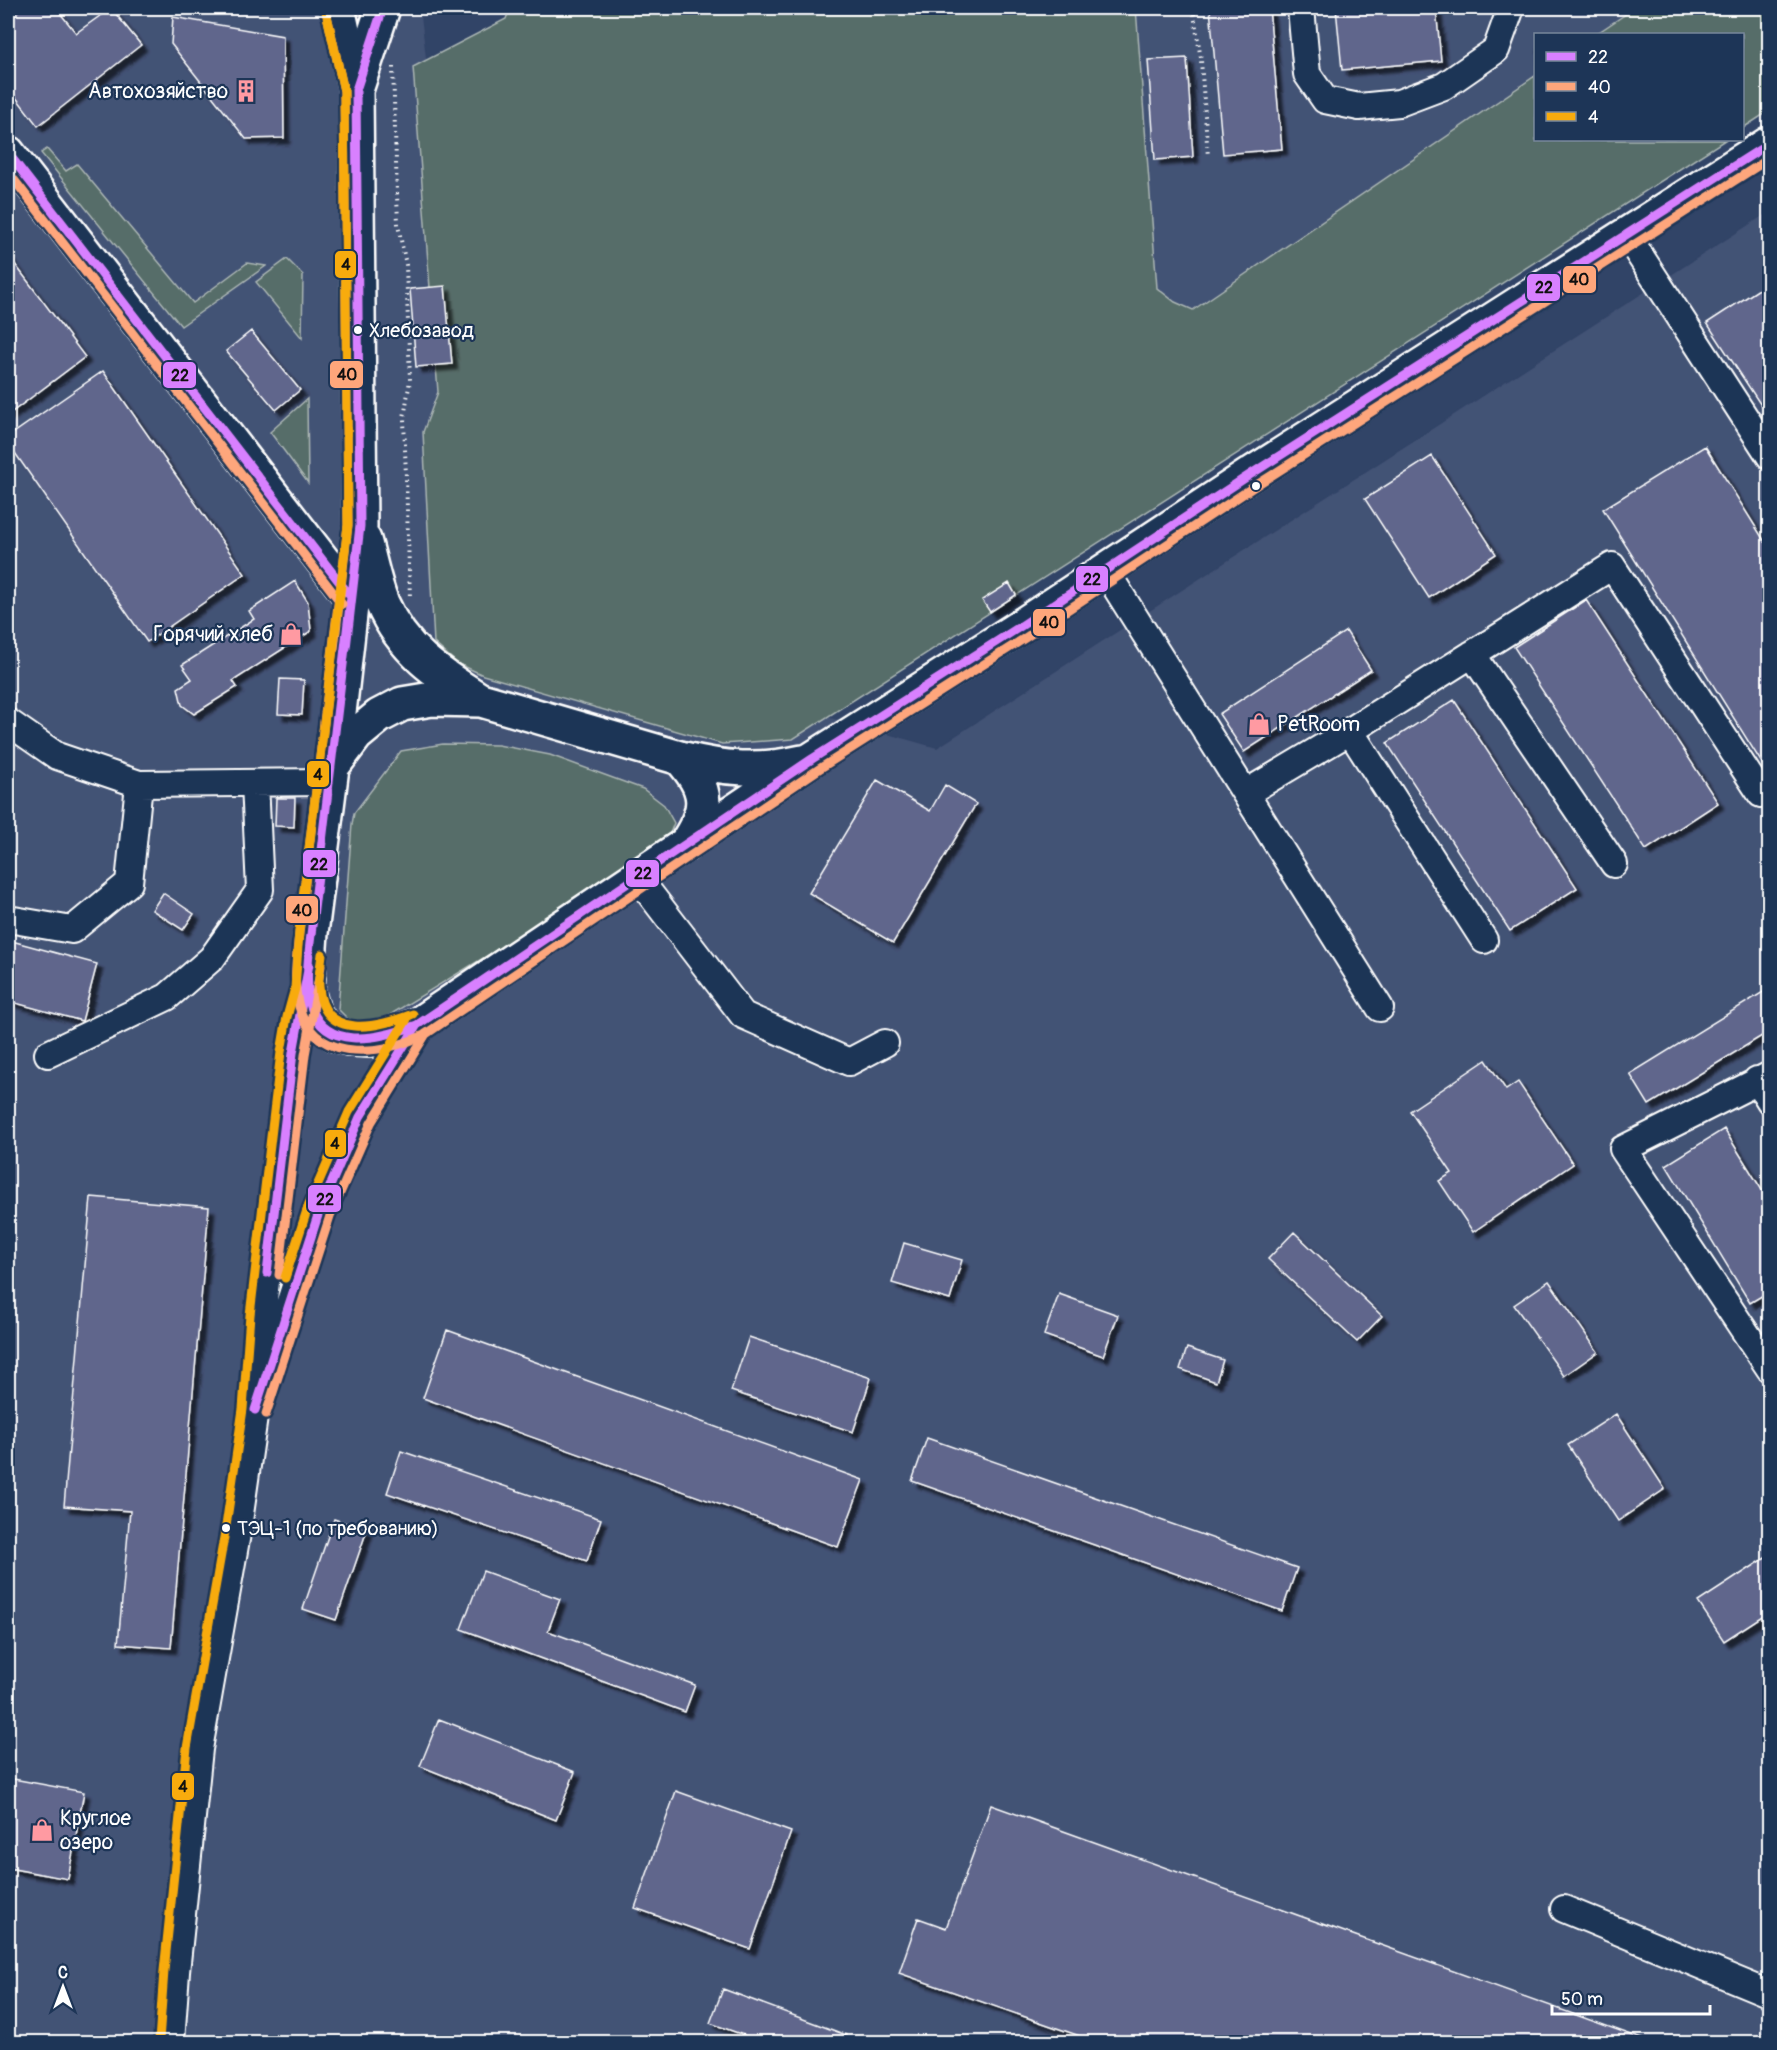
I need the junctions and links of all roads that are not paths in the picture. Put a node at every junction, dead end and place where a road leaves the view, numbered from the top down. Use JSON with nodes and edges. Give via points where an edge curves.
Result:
{"nodes":[{"id":1,"x":338,"y":8,"type":"edge"},
{"id":2,"x":383,"y":8,"type":"edge"},
{"id":3,"x":1301,"y":8,"type":"edge"},
{"id":4,"x":1511,"y":8,"type":"edge"},
{"id":5,"x":356,"y":90,"type":"junction"},
{"id":6,"x":1770,"y":142,"type":"edge"},
{"id":7,"x":8,"y":153,"type":"edge"},
{"id":8,"x":1626,"y":234,"type":"junction"},
{"id":9,"x":1770,"y":456,"type":"edge"},
{"id":10,"x":360,"y":526,"type":"junction"},
{"id":11,"x":1106,"y":570,"type":"junction"},
{"id":12,"x":351,"y":597,"type":"junction"},
{"id":13,"x":1472,"y":654,"type":"junction"},
{"id":14,"x":481,"y":700,"type":"junction"},
{"id":15,"x":8,"y":722,"type":"edge"},
{"id":16,"x":1350,"y":731,"type":"junction"},
{"id":17,"x":680,"y":758,"type":"junction"},
{"id":18,"x":813,"y":759,"type":"junction"},
{"id":19,"x":331,"y":775,"type":"junction"},
{"id":20,"x":255,"y":783,"type":"junction"},
{"id":21,"x":139,"y":784,"type":"junction"},
{"id":22,"x":1246,"y":793,"type":"junction"},
{"id":23,"x":1761,"y":794,"type":"dead end"},
{"id":24,"x":685,"y":845,"type":"junction"},
{"id":25,"x":1614,"y":864,"type":"dead end"},
{"id":26,"x":638,"y":878,"type":"junction"},
{"id":27,"x":8,"y":919,"type":"edge"},
{"id":28,"x":1484,"y":940,"type":"dead end"},
{"id":29,"x":303,"y":1004,"type":"junction"},
{"id":30,"x":1380,"y":1008,"type":"dead end"},
{"id":31,"x":417,"y":1025,"type":"junction"},
{"id":32,"x":885,"y":1043,"type":"dead end"},
{"id":33,"x":48,"y":1054,"type":"dead end"},
{"id":34,"x":1765,"y":1085,"type":"edge"},
{"id":35,"x":1770,"y":1369,"type":"edge"},
{"id":36,"x":255,"y":1410,"type":"junction"},
{"id":37,"x":1564,"y":1909,"type":"dead end"},
{"id":38,"x":1770,"y":1994,"type":"edge"},
{"id":39,"x":171,"y":2043,"type":"edge"}],
"edges":[{"from":1,"to":5,"type":"main road"},
{"from":2,"to":5,"type":"main road"},
{"from":3,"to":4,"type":"street","via":[[1307,74],[1326,100],[1359,107],[1399,103],[1444,86],[1496,50]]},
{"from":5,"to":10,"type":"main road"},
{"from":6,"to":8,"type":"main road"},
{"from":7,"to":12,"type":"main road"},
{"from":8,"to":9,"type":"street"},
{"from":8,"to":11,"type":"main road"},
{"from":10,"to":12,"type":"main road"},
{"from":10,"to":14,"type":"main road","via":[[381,602],[398,632],[439,675]]},
{"from":11,"to":18,"type":"main road"},
{"from":11,"to":22,"type":"street"},
{"from":12,"to":19,"type":"main road"},
{"from":13,"to":16,"type":"street"},
{"from":13,"to":23,"type":"street","via":[[1612,566]]},
{"from":13,"to":25,"type":"street"},
{"from":14,"to":17,"type":"main road"},
{"from":14,"to":19,"type":"main road","via":[[432,699],[402,704],[379,716],[357,735]]},
{"from":15,"to":21,"type":"street","via":[[57,756]]},
{"from":16,"to":22,"type":"street"},
{"from":16,"to":28,"type":"street"},
{"from":17,"to":18,"type":"main road","via":[[744,769],[776,768]]},
{"from":17,"to":24,"type":"main road","via":[[700,784],[703,798],[695,830]]},
{"from":18,"to":24,"type":"main road"},
{"from":19,"to":20,"type":"street"},
{"from":19,"to":29,"type":"main road"},
{"from":20,"to":21,"type":"street"},
{"from":20,"to":33,"type":"street","via":[[260,890],[212,958],[167,997]]},
{"from":21,"to":27,"type":"street","via":[[129,883],[72,930]]},
{"from":22,"to":30,"type":"street"},
{"from":24,"to":26,"type":"main road"},
{"from":26,"to":31,"type":"main road"},
{"from":26,"to":32,"type":"street","via":[[743,1015],[849,1062]]},
{"from":29,"to":31,"type":"main road","via":[[322,1025],[335,1034],[352,1038],[370,1040]]},
{"from":29,"to":36,"type":"street","via":[[293,1053]]},
{"from":31,"to":36,"type":"street","via":[[360,1118],[319,1212]]},
{"from":34,"to":35,"type":"street","via":[[1623,1149]]},
{"from":36,"to":39,"type":"street","via":[[199,1749]]},
{"from":37,"to":38,"type":"street"}]}
